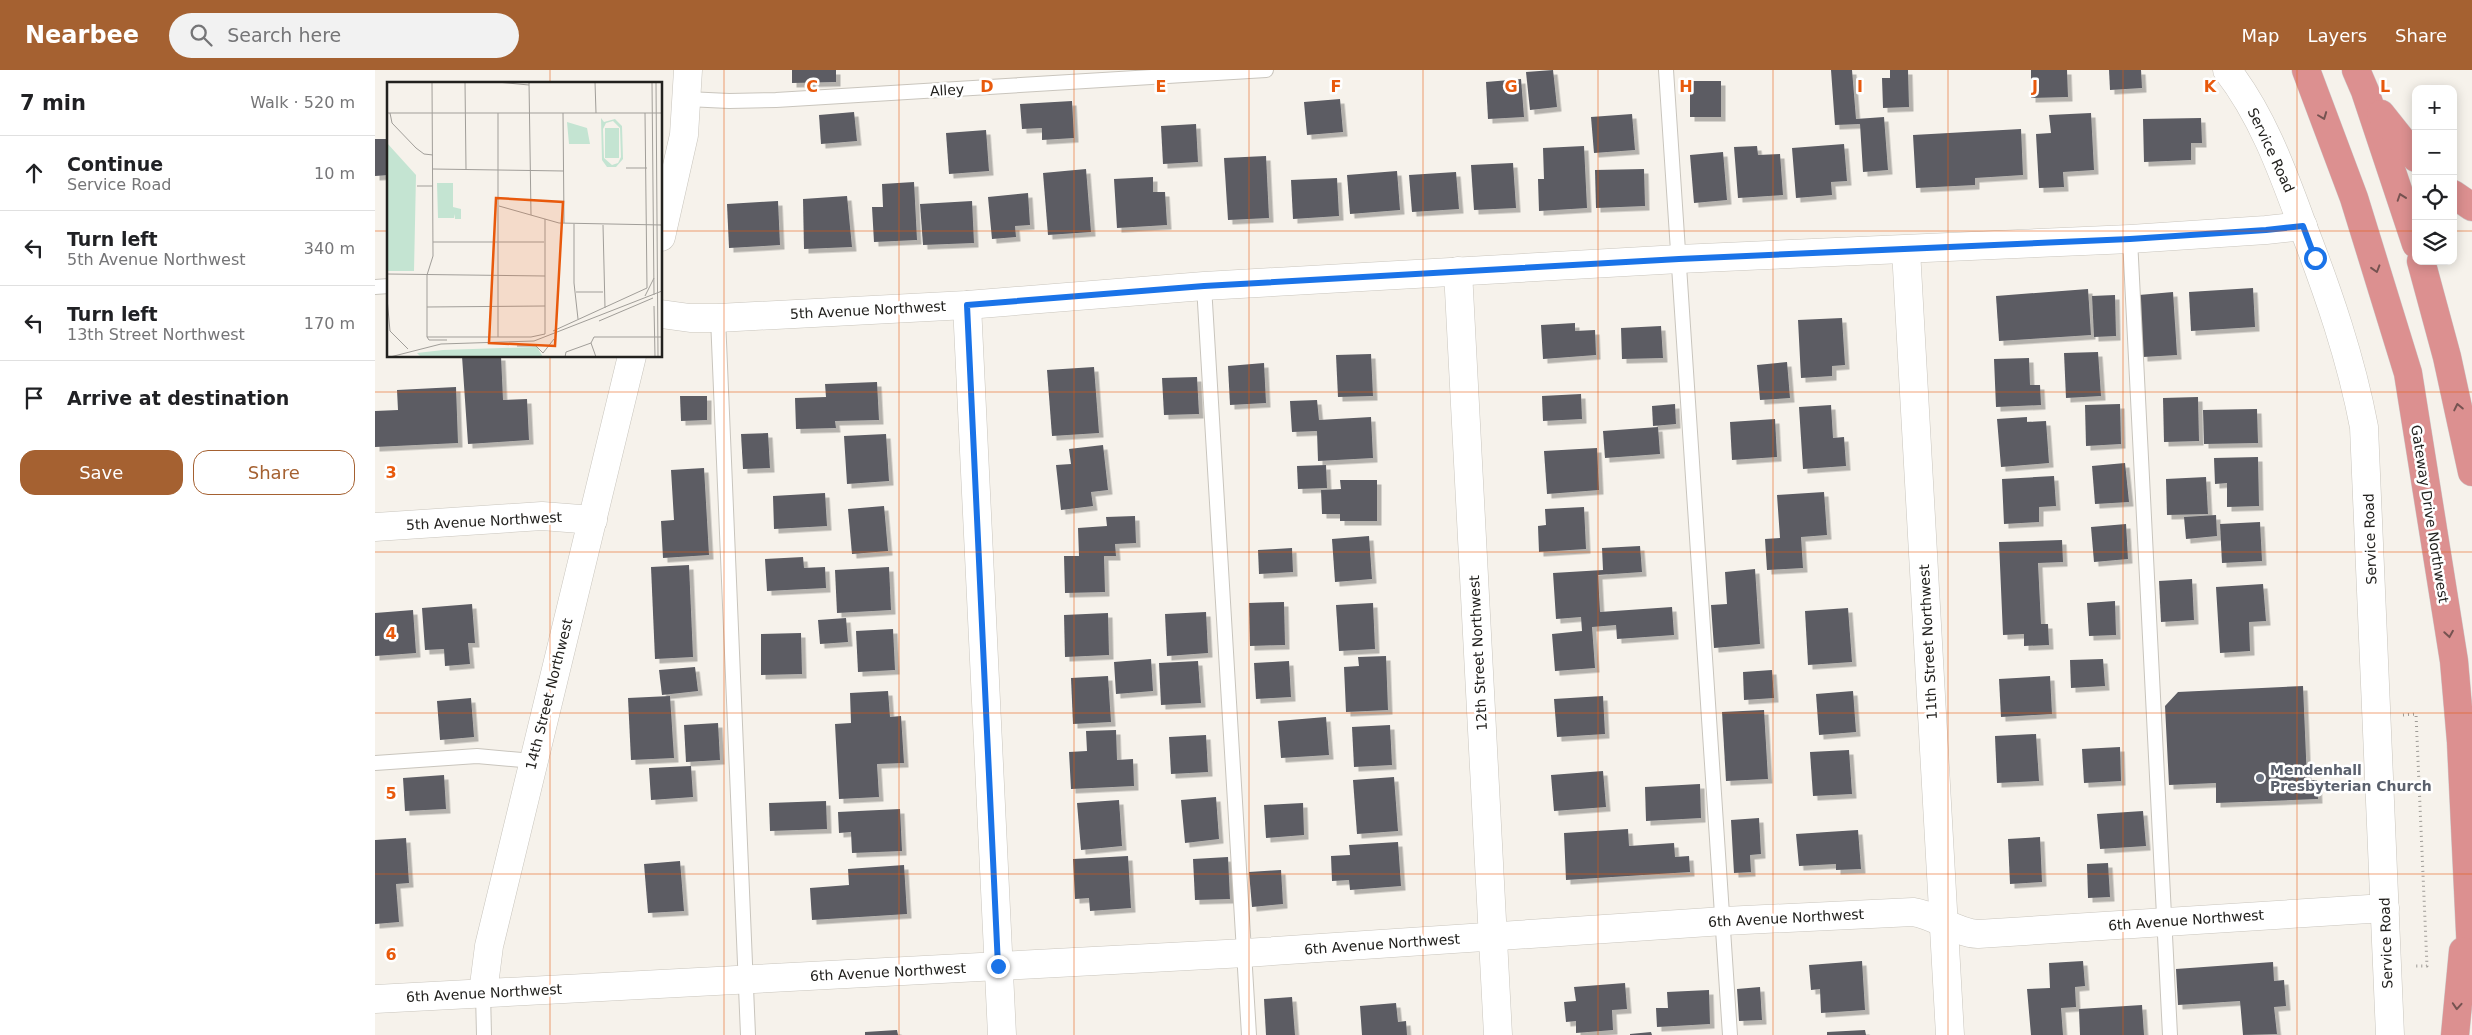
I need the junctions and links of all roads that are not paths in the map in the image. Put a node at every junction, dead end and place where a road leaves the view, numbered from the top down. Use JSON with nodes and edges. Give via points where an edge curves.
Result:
{"nodes":[{"id":1,"x":688,"y":70,"type":"edge"},
{"id":2,"x":1266,"y":70,"type":"edge"},
{"id":3,"x":1666,"y":70,"type":"edge"},
{"id":4,"x":2227,"y":70,"type":"edge"},
{"id":5,"x":2306,"y":70,"type":"edge"},
{"id":6,"x":2360,"y":80,"type":"edge"},
{"id":7,"x":687,"y":99,"type":"junction"},
{"id":8,"x":2412,"y":152,"type":"edge"},
{"id":9,"x":2457,"y":197,"type":"edge"},
{"id":10,"x":2472,"y":207,"type":"edge"},
{"id":11,"x":2303,"y":226,"type":"junction"},
{"id":12,"x":663,"y":229,"type":"edge"},
{"id":13,"x":2412,"y":232,"type":"edge"},
{"id":14,"x":2130,"y":239,"type":"junction"},
{"id":15,"x":1906,"y":250,"type":"junction"},
{"id":16,"x":1679,"y":259,"type":"junction"},
{"id":17,"x":2422,"y":265,"type":"edge"},
{"id":18,"x":1458,"y":271,"type":"junction"},
{"id":19,"x":1204,"y":286,"type":"junction"},
{"id":20,"x":967,"y":305,"type":"junction"},
{"id":21,"x":663,"y":314,"type":"edge"},
{"id":22,"x":718,"y":318,"type":"junction"},
{"id":23,"x":632,"y":358,"type":"edge"},
{"id":24,"x":2472,"y":472,"type":"edge"},
{"id":25,"x":593,"y":520,"type":"junction"},
{"id":26,"x":375,"y":527,"type":"edge"},
{"id":27,"x":533,"y":761,"type":"junction"},
{"id":28,"x":375,"y":763,"type":"edge"},
{"id":29,"x":2385,"y":908,"type":"junction"},
{"id":30,"x":1724,"y":921,"type":"junction"},
{"id":31,"x":2164,"y":922,"type":"junction"},
{"id":32,"x":1944,"y":923,"type":"junction"},
{"id":33,"x":2469,"y":923,"type":"junction"},
{"id":34,"x":1493,"y":936,"type":"junction"},
{"id":35,"x":1245,"y":954,"type":"junction"},
{"id":36,"x":998,"y":966,"type":"junction"},
{"id":37,"x":2472,"y":974,"type":"edge"},
{"id":38,"x":745,"y":979,"type":"junction"},
{"id":39,"x":483,"y":993,"type":"junction"},
{"id":40,"x":375,"y":999,"type":"edge"},
{"id":41,"x":484,"y":1035,"type":"edge"},
{"id":42,"x":748,"y":1035,"type":"edge"},
{"id":43,"x":1002,"y":1035,"type":"edge"},
{"id":44,"x":1249,"y":1035,"type":"edge"},
{"id":45,"x":1498,"y":1035,"type":"edge"},
{"id":46,"x":1730,"y":1035,"type":"edge"},
{"id":47,"x":1950,"y":1035,"type":"edge"},
{"id":48,"x":2170,"y":1035,"type":"edge"},
{"id":49,"x":2390,"y":1035,"type":"edge"},
{"id":50,"x":2455,"y":1035,"type":"edge"}],
"edges":[{"from":1,"to":7,"type":"street"},
{"from":2,"to":7,"type":"lane","name":"Alley","via":[[776,100]]},
{"from":3,"to":16,"type":"lane"},
{"from":4,"to":11,"type":"street","name":"Service Road","via":[[2259,120]]},
{"from":5,"to":33,"type":"highway","name":"Gateway Drive Northwest","one_way":true,"via":[[2354,198],[2408,373],[2453,661],[2461,742]]},
{"from":6,"to":8,"type":"highway"},
{"from":13,"to":6,"type":"highway","one_way":true},
{"from":7,"to":12,"type":"street","via":[[677,171]]},
{"from":9,"to":10,"type":"highway"},
{"from":11,"to":14,"type":"street","name":"5th Avenue Northwest"},
{"from":11,"to":29,"type":"street","name":"Service Road","via":[[2344,344],[2364,426]]},
{"from":14,"to":15,"type":"street","name":"5th Avenue Northwest"},
{"from":14,"to":31,"type":"lane"},
{"from":15,"to":16,"type":"street","name":"5th Avenue Northwest"},
{"from":15,"to":32,"type":"street","name":"11th Street Northwest"},
{"from":16,"to":18,"type":"street","name":"5th Avenue Northwest"},
{"from":16,"to":30,"type":"lane"},
{"from":24,"to":17,"type":"highway","one_way":true,"via":[[2447,357]]},
{"from":18,"to":19,"type":"street","name":"5th Avenue Northwest"},
{"from":18,"to":34,"type":"street","name":"12th Street Northwest"},
{"from":19,"to":20,"type":"street","name":"5th Avenue Northwest"},
{"from":19,"to":35,"type":"lane"},
{"from":20,"to":22,"type":"street","name":"5th Avenue Northwest"},
{"from":20,"to":36,"type":"street"},
{"from":21,"to":22,"type":"street","name":"5th Avenue Northwest"},
{"from":22,"to":38,"type":"lane"},
{"from":23,"to":25,"type":"street","name":"14th Street Northwest"},
{"from":25,"to":26,"type":"street","name":"5th Avenue Northwest","via":[[542,516]]},
{"from":25,"to":27,"type":"street","name":"14th Street Northwest"},
{"from":27,"to":28,"type":"lane","via":[[477,756]]},
{"from":27,"to":39,"type":"street","name":"14th Street Northwest","via":[[489,946]]},
{"from":29,"to":31,"type":"street","name":"6th Avenue Northwest"},
{"from":29,"to":49,"type":"street","name":"Service Road"},
{"from":30,"to":32,"type":"street","name":"6th Avenue Northwest","via":[[1913,912]]},
{"from":30,"to":34,"type":"street","name":"6th Avenue Northwest"},
{"from":30,"to":46,"type":"lane"},
{"from":31,"to":32,"type":"street","name":"6th Avenue Northwest","via":[[1978,934],[1960,931]]},
{"from":31,"to":48,"type":"lane"},
{"from":32,"to":47,"type":"street","name":"11th Street Northwest"},
{"from":33,"to":37,"type":"highway","name":"Gateway Drive Northwest"},
{"from":33,"to":50,"type":"highway","one_way":true,"via":[[2461,963]]},
{"from":34,"to":35,"type":"street","name":"6th Avenue Northwest"},
{"from":34,"to":45,"type":"street","name":"12th Street Northwest"},
{"from":35,"to":36,"type":"street","name":"6th Avenue Northwest"},
{"from":35,"to":44,"type":"lane"},
{"from":36,"to":38,"type":"street","name":"6th Avenue Northwest"},
{"from":36,"to":43,"type":"street"},
{"from":38,"to":39,"type":"street","name":"6th Avenue Northwest"},
{"from":38,"to":42,"type":"lane"},
{"from":39,"to":40,"type":"street","name":"6th Avenue Northwest"},
{"from":39,"to":41,"type":"lane","name":"14th Street Northwest"}]}
